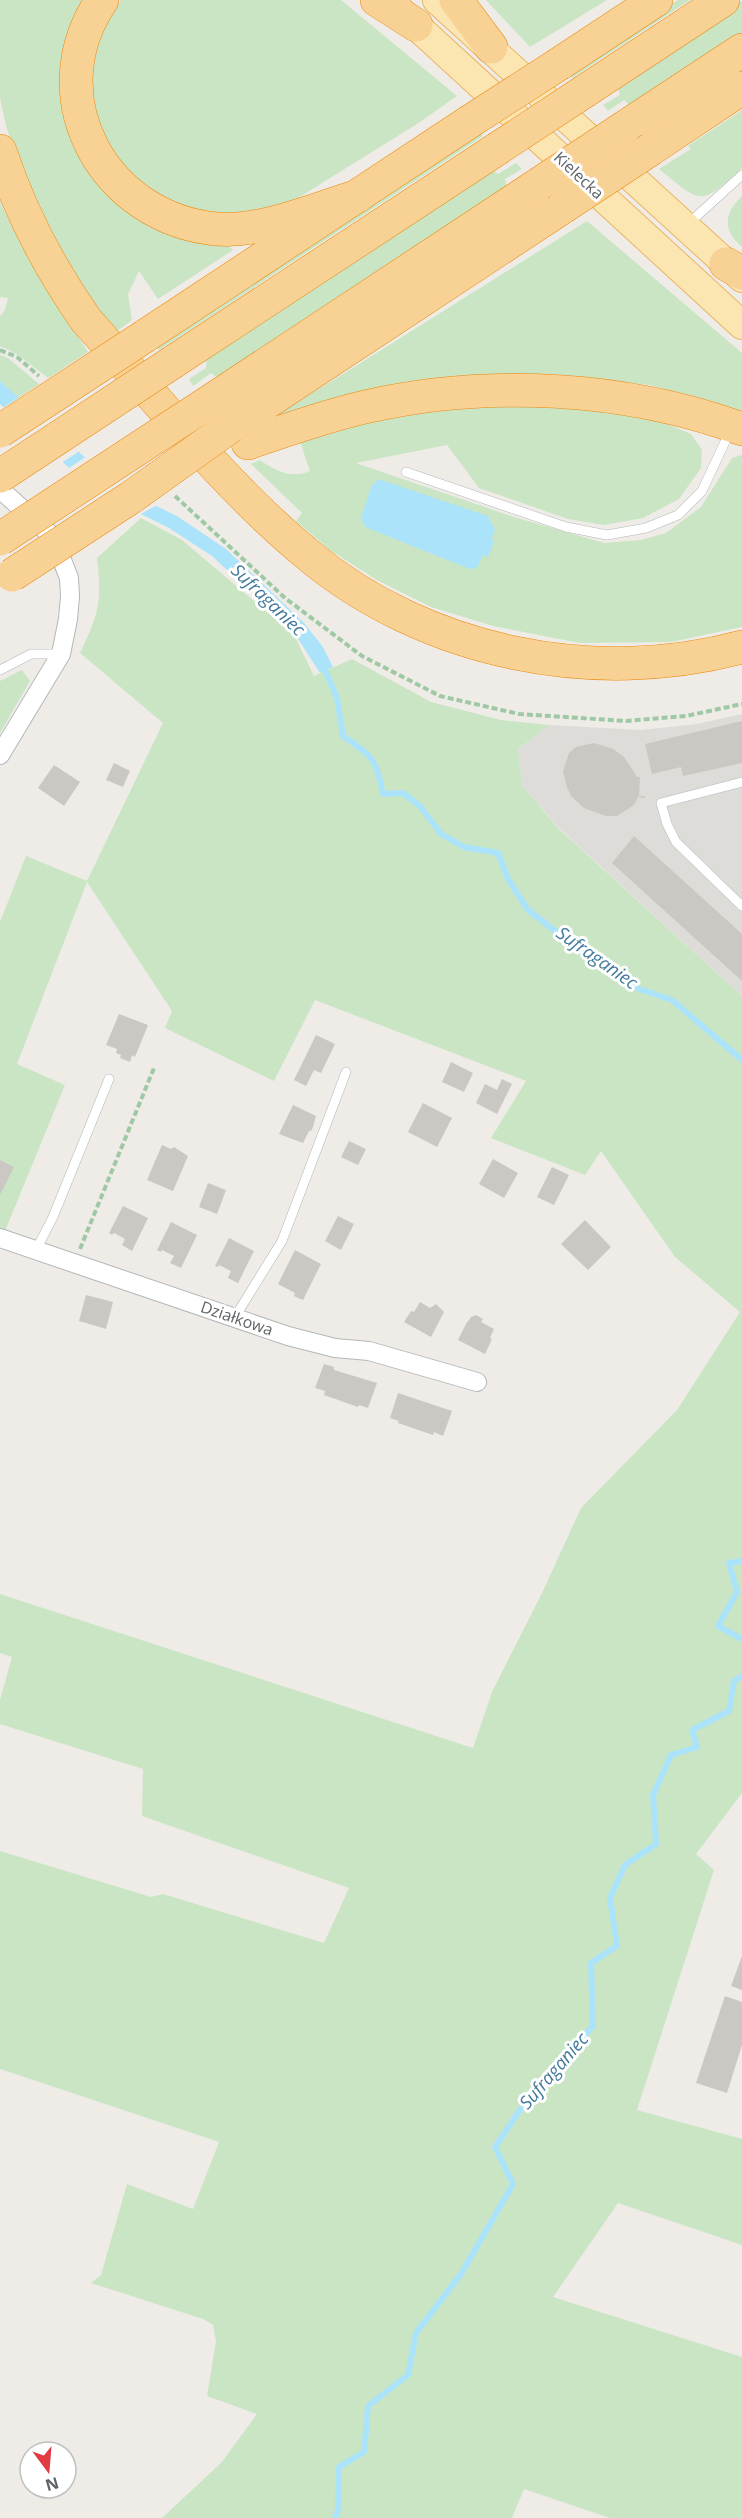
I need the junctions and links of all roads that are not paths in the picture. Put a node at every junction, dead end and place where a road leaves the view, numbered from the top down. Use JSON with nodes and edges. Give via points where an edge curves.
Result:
{"nodes":[{"id":1,"x":102,"y":0,"type":"edge"},
{"id":2,"x":377,"y":0,"type":"edge"},
{"id":3,"x":388,"y":0,"type":"edge"},
{"id":4,"x":437,"y":0,"type":"edge"},
{"id":5,"x":456,"y":0,"type":"edge"},
{"id":6,"x":656,"y":0,"type":"edge"},
{"id":7,"x":723,"y":0,"type":"edge"},
{"id":8,"x":636,"y":10,"type":"edge"},
{"id":9,"x":416,"y":25,"type":"junction"},
{"id":10,"x":491,"y":47,"type":"junction"},
{"id":11,"x":742,"y":50,"type":"edge"},
{"id":12,"x":740,"y":90,"type":"edge"},
{"id":13,"x":0,"y":151,"type":"edge"},
{"id":14,"x":742,"y":175,"type":"edge"},
{"id":15,"x":358,"y":196,"type":"junction"},
{"id":16,"x":685,"y":227,"type":"junction"},
{"id":17,"x":737,"y":272,"type":"edge"},
{"id":18,"x":742,"y":325,"type":"edge"},
{"id":19,"x":737,"y":427,"type":"edge"},
{"id":20,"x":0,"y":431,"type":"edge"},
{"id":21,"x":240,"y":435,"type":"junction"},
{"id":22,"x":406,"y":472,"type":"dead end"},
{"id":23,"x":0,"y":476,"type":"edge"},
{"id":24,"x":0,"y":489,"type":"edge"},
{"id":25,"x":0,"y":539,"type":"edge"},
{"id":26,"x":6,"y":579,"type":"edge"},
{"id":27,"x":742,"y":647,"type":"edge"},
{"id":28,"x":61,"y":654,"type":"junction"},
{"id":29,"x":0,"y":670,"type":"edge"},
{"id":30,"x":0,"y":755,"type":"edge"},
{"id":31,"x":742,"y":782,"type":"edge"},
{"id":32,"x":742,"y":906,"type":"edge"},
{"id":33,"x":346,"y":1072,"type":"dead end"},
{"id":34,"x":109,"y":1079,"type":"dead end"},
{"id":35,"x":0,"y":1238,"type":"edge"},
{"id":36,"x":36,"y":1250,"type":"junction"},
{"id":37,"x":235,"y":1317,"type":"junction"},
{"id":38,"x":477,"y":1382,"type":"dead end"}],
"edges":[{"from":1,"to":15,"type":"highway","via":[[90,20],[80,51],[78,104],[95,153],[128,194],[162,216],[220,230],[267,224]]},
{"from":2,"to":9,"type":"highway"},
{"from":3,"to":9,"type":"main road","name":"Kielecka"},
{"from":4,"to":10,"type":"main road","name":"Kielecka"},
{"from":5,"to":10,"type":"highway"},
{"from":6,"to":8,"type":"highway"},
{"from":7,"to":23,"type":"highway","bridge":true},
{"from":8,"to":15,"type":"highway","bridge":true},
{"from":9,"to":18,"type":"main road","name":"Kielecka"},
{"from":10,"to":16,"type":"main road","name":"Kielecka"},
{"from":11,"to":25,"type":"highway","bridge":true},
{"from":12,"to":21,"type":"highway","bridge":true,"via":[[563,207]]},
{"from":13,"to":27,"type":"highway","via":[[42,251],[86,320],[259,510],[338,578],[400,614],[439,630],[537,657],[631,664]]},
{"from":14,"to":16,"type":"lane"},
{"from":15,"to":20,"type":"highway","bridge":true},
{"from":16,"to":17,"type":"main road","name":"Kielecka"},
{"from":19,"to":21,"type":"highway","via":[[636,401],[579,393],[501,391],[368,406]]},
{"from":19,"to":22,"type":"lane","via":[[702,491],[678,515],[646,528],[607,535],[566,527]]},
{"from":21,"to":26,"type":"highway","bridge":true,"via":[[130,498]]},
{"from":24,"to":28,"type":"street","via":[[53,537],[69,578],[68,619]]},
{"from":28,"to":29,"type":"lane","via":[[31,654]]},
{"from":28,"to":30,"type":"street"},
{"from":31,"to":32,"type":"lane","via":[[660,803],[676,842]]},
{"from":33,"to":37,"type":"lane","via":[[282,1241]]},
{"from":34,"to":36,"type":"lane"},
{"from":35,"to":36,"type":"street","name":"Działkowa"},
{"from":36,"to":37,"type":"street","name":"Działkowa"},
{"from":37,"to":38,"type":"street","name":"Działkowa","via":[[335,1348],[369,1351]]}]}
